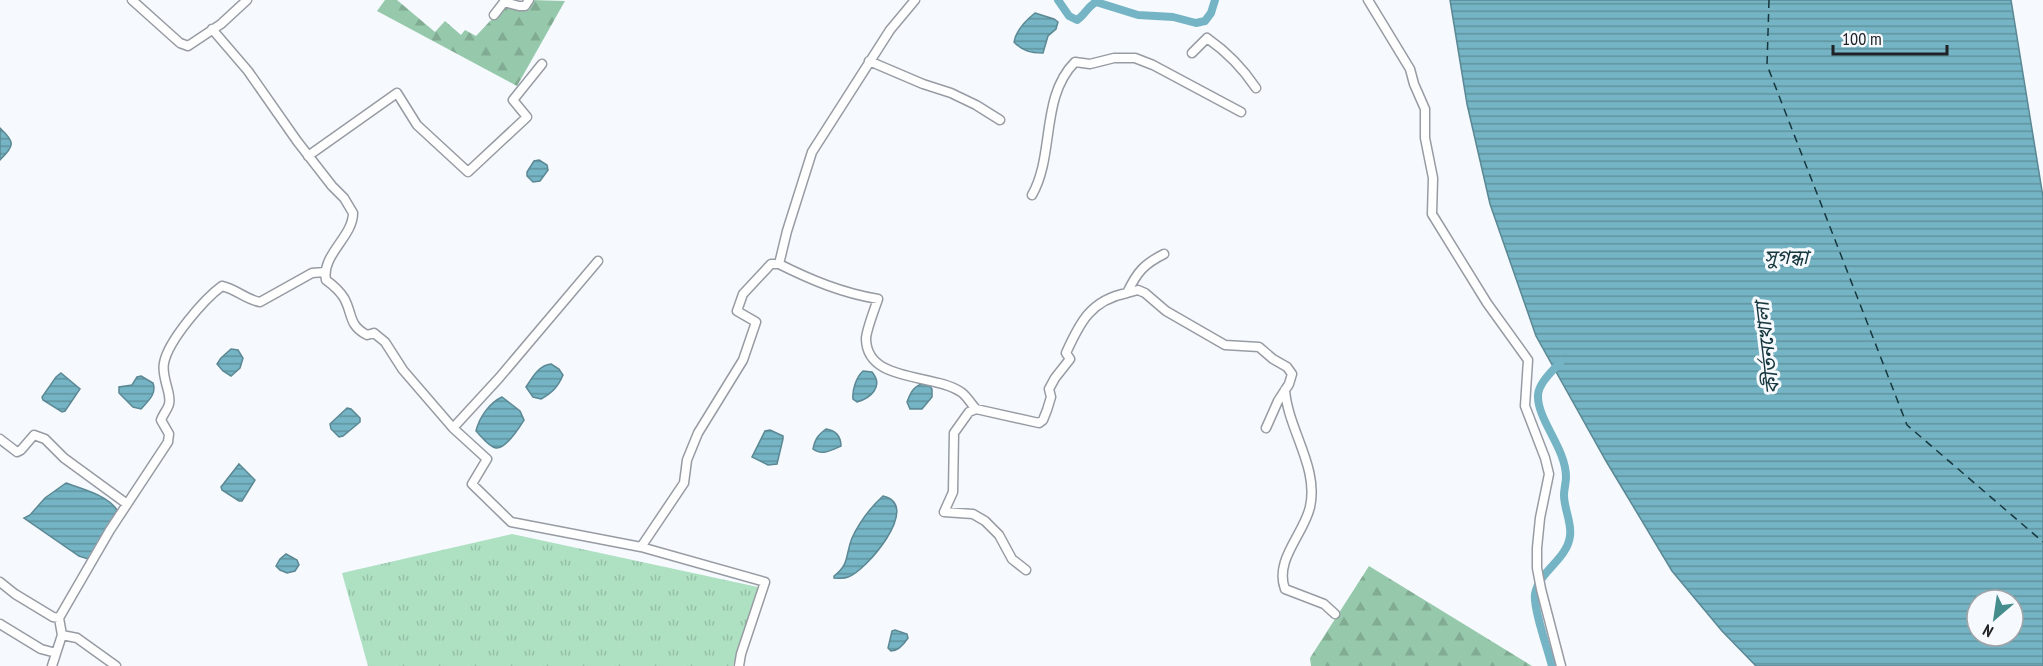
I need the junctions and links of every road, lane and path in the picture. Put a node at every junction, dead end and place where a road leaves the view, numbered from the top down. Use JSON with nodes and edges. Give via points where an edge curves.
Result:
{"nodes":[{"id":1,"x":132,"y":0,"type":"edge"},
{"id":2,"x":246,"y":0,"type":"edge"},
{"id":3,"x":529,"y":0,"type":"edge"},
{"id":4,"x":915,"y":0,"type":"edge"},
{"id":5,"x":1368,"y":0,"type":"edge"},
{"id":6,"x":494,"y":15,"type":"dead end"},
{"id":7,"x":212,"y":29,"type":"junction"},
{"id":8,"x":1192,"y":53,"type":"dead end"},
{"id":9,"x":869,"y":61,"type":"junction"},
{"id":10,"x":542,"y":64,"type":"dead end"},
{"id":11,"x":1256,"y":87,"type":"dead end"},
{"id":12,"x":1241,"y":112,"type":"dead end"},
{"id":13,"x":999,"y":120,"type":"dead end"},
{"id":14,"x":308,"y":156,"type":"junction"},
{"id":15,"x":1032,"y":195,"type":"dead end"},
{"id":16,"x":1164,"y":254,"type":"dead end"},
{"id":17,"x":598,"y":261,"type":"dead end"},
{"id":18,"x":779,"y":264,"type":"junction"},
{"id":19,"x":325,"y":272,"type":"junction"},
{"id":20,"x":1127,"y":293,"type":"junction"},
{"id":21,"x":1286,"y":390,"type":"junction"},
{"id":22,"x":976,"y":410,"type":"junction"},
{"id":23,"x":453,"y":428,"type":"junction"},
{"id":24,"x":1266,"y":428,"type":"dead end"},
{"id":25,"x":0,"y":439,"type":"edge"},
{"id":26,"x":127,"y":504,"type":"junction"},
{"id":27,"x":640,"y":547,"type":"junction"},
{"id":28,"x":1026,"y":570,"type":"dead end"},
{"id":29,"x":0,"y":582,"type":"edge"},
{"id":30,"x":1335,"y":614,"type":"dead end"},
{"id":31,"x":59,"y":618,"type":"junction"},
{"id":32,"x":0,"y":624,"type":"edge"},
{"id":33,"x":62,"y":635,"type":"junction"},
{"id":34,"x":56,"y":653,"type":"junction"},
{"id":35,"x":52,"y":666,"type":"edge"},
{"id":36,"x":116,"y":666,"type":"edge"},
{"id":37,"x":739,"y":666,"type":"edge"},
{"id":38,"x":1561,"y":666,"type":"edge"}],
"edges":[{"from":1,"to":7,"type":"street","via":[[188,46]]},
{"from":2,"to":7,"type":"street"},
{"from":3,"to":6,"type":"street","via":[[525,6],[504,2]]},
{"from":4,"to":9,"type":"street"},
{"from":5,"to":38,"type":"street","via":[[1410,69],[1425,109],[1432,214],[1527,360],[1526,406],[1548,474],[1537,567]]},
{"from":7,"to":14,"type":"street","via":[[248,71]]},
{"from":8,"to":11,"type":"street","via":[[1207,38],[1223,49]]},
{"from":9,"to":13,"type":"street","via":[[951,93]]},
{"from":9,"to":18,"type":"street","via":[[812,152]]},
{"from":10,"to":14,"type":"street","via":[[513,100],[527,117],[468,172],[417,125],[397,93]]},
{"from":12,"to":15,"type":"street","via":[[1135,58],[1075,62],[1065,72],[1058,90],[1040,182]]},
{"from":14,"to":19,"type":"street","via":[[353,213],[351,226]]},
{"from":16,"to":20,"type":"street","via":[[1147,263]]},
{"from":17,"to":23,"type":"street"},
{"from":18,"to":22,"type":"street","via":[[818,283],[878,299],[866,337],[874,362],[897,374],[962,392]]},
{"from":18,"to":27,"type":"street","via":[[771,264],[743,294],[737,311],[756,322],[742,360],[698,433],[687,460],[684,483]]},
{"from":19,"to":23,"type":"street","via":[[326,280],[344,298],[352,323],[359,331],[374,333],[385,342],[403,370]]},
{"from":19,"to":26,"type":"street","via":[[312,273],[261,302],[222,286],[198,308],[173,342],[164,364],[169,405],[161,420],[169,434],[168,442]]},
{"from":20,"to":21,"type":"street","via":[[1145,292],[1166,311],[1225,345],[1259,347],[1292,374]]},
{"from":20,"to":22,"type":"street","via":[[1112,296],[1091,310],[1079,325],[1066,353],[1070,359],[1049,389],[1051,397],[1043,420],[1039,423]]},
{"from":21,"to":24,"type":"street"},
{"from":21,"to":30,"type":"street","via":[[1289,416],[1308,467],[1312,492],[1310,508],[1281,577],[1285,589],[1324,604]]},
{"from":22,"to":28,"type":"street","via":[[969,412],[954,434],[952,492],[944,512],[973,514],[986,521],[1012,559]]},
{"from":23,"to":27,"type":"street","via":[[487,459],[472,484],[511,522]]},
{"from":25,"to":26,"type":"street","via":[[17,453],[34,435],[45,439],[64,458]]},
{"from":26,"to":31,"type":"street"},
{"from":27,"to":37,"type":"street","via":[[765,582]]},
{"from":29,"to":31,"type":"street"},
{"from":31,"to":33,"type":"street"},
{"from":32,"to":34,"type":"street","via":[[41,649]]},
{"from":33,"to":34,"type":"street"},
{"from":33,"to":36,"type":"street","via":[[77,638]]},
{"from":34,"to":35,"type":"street"}]}
